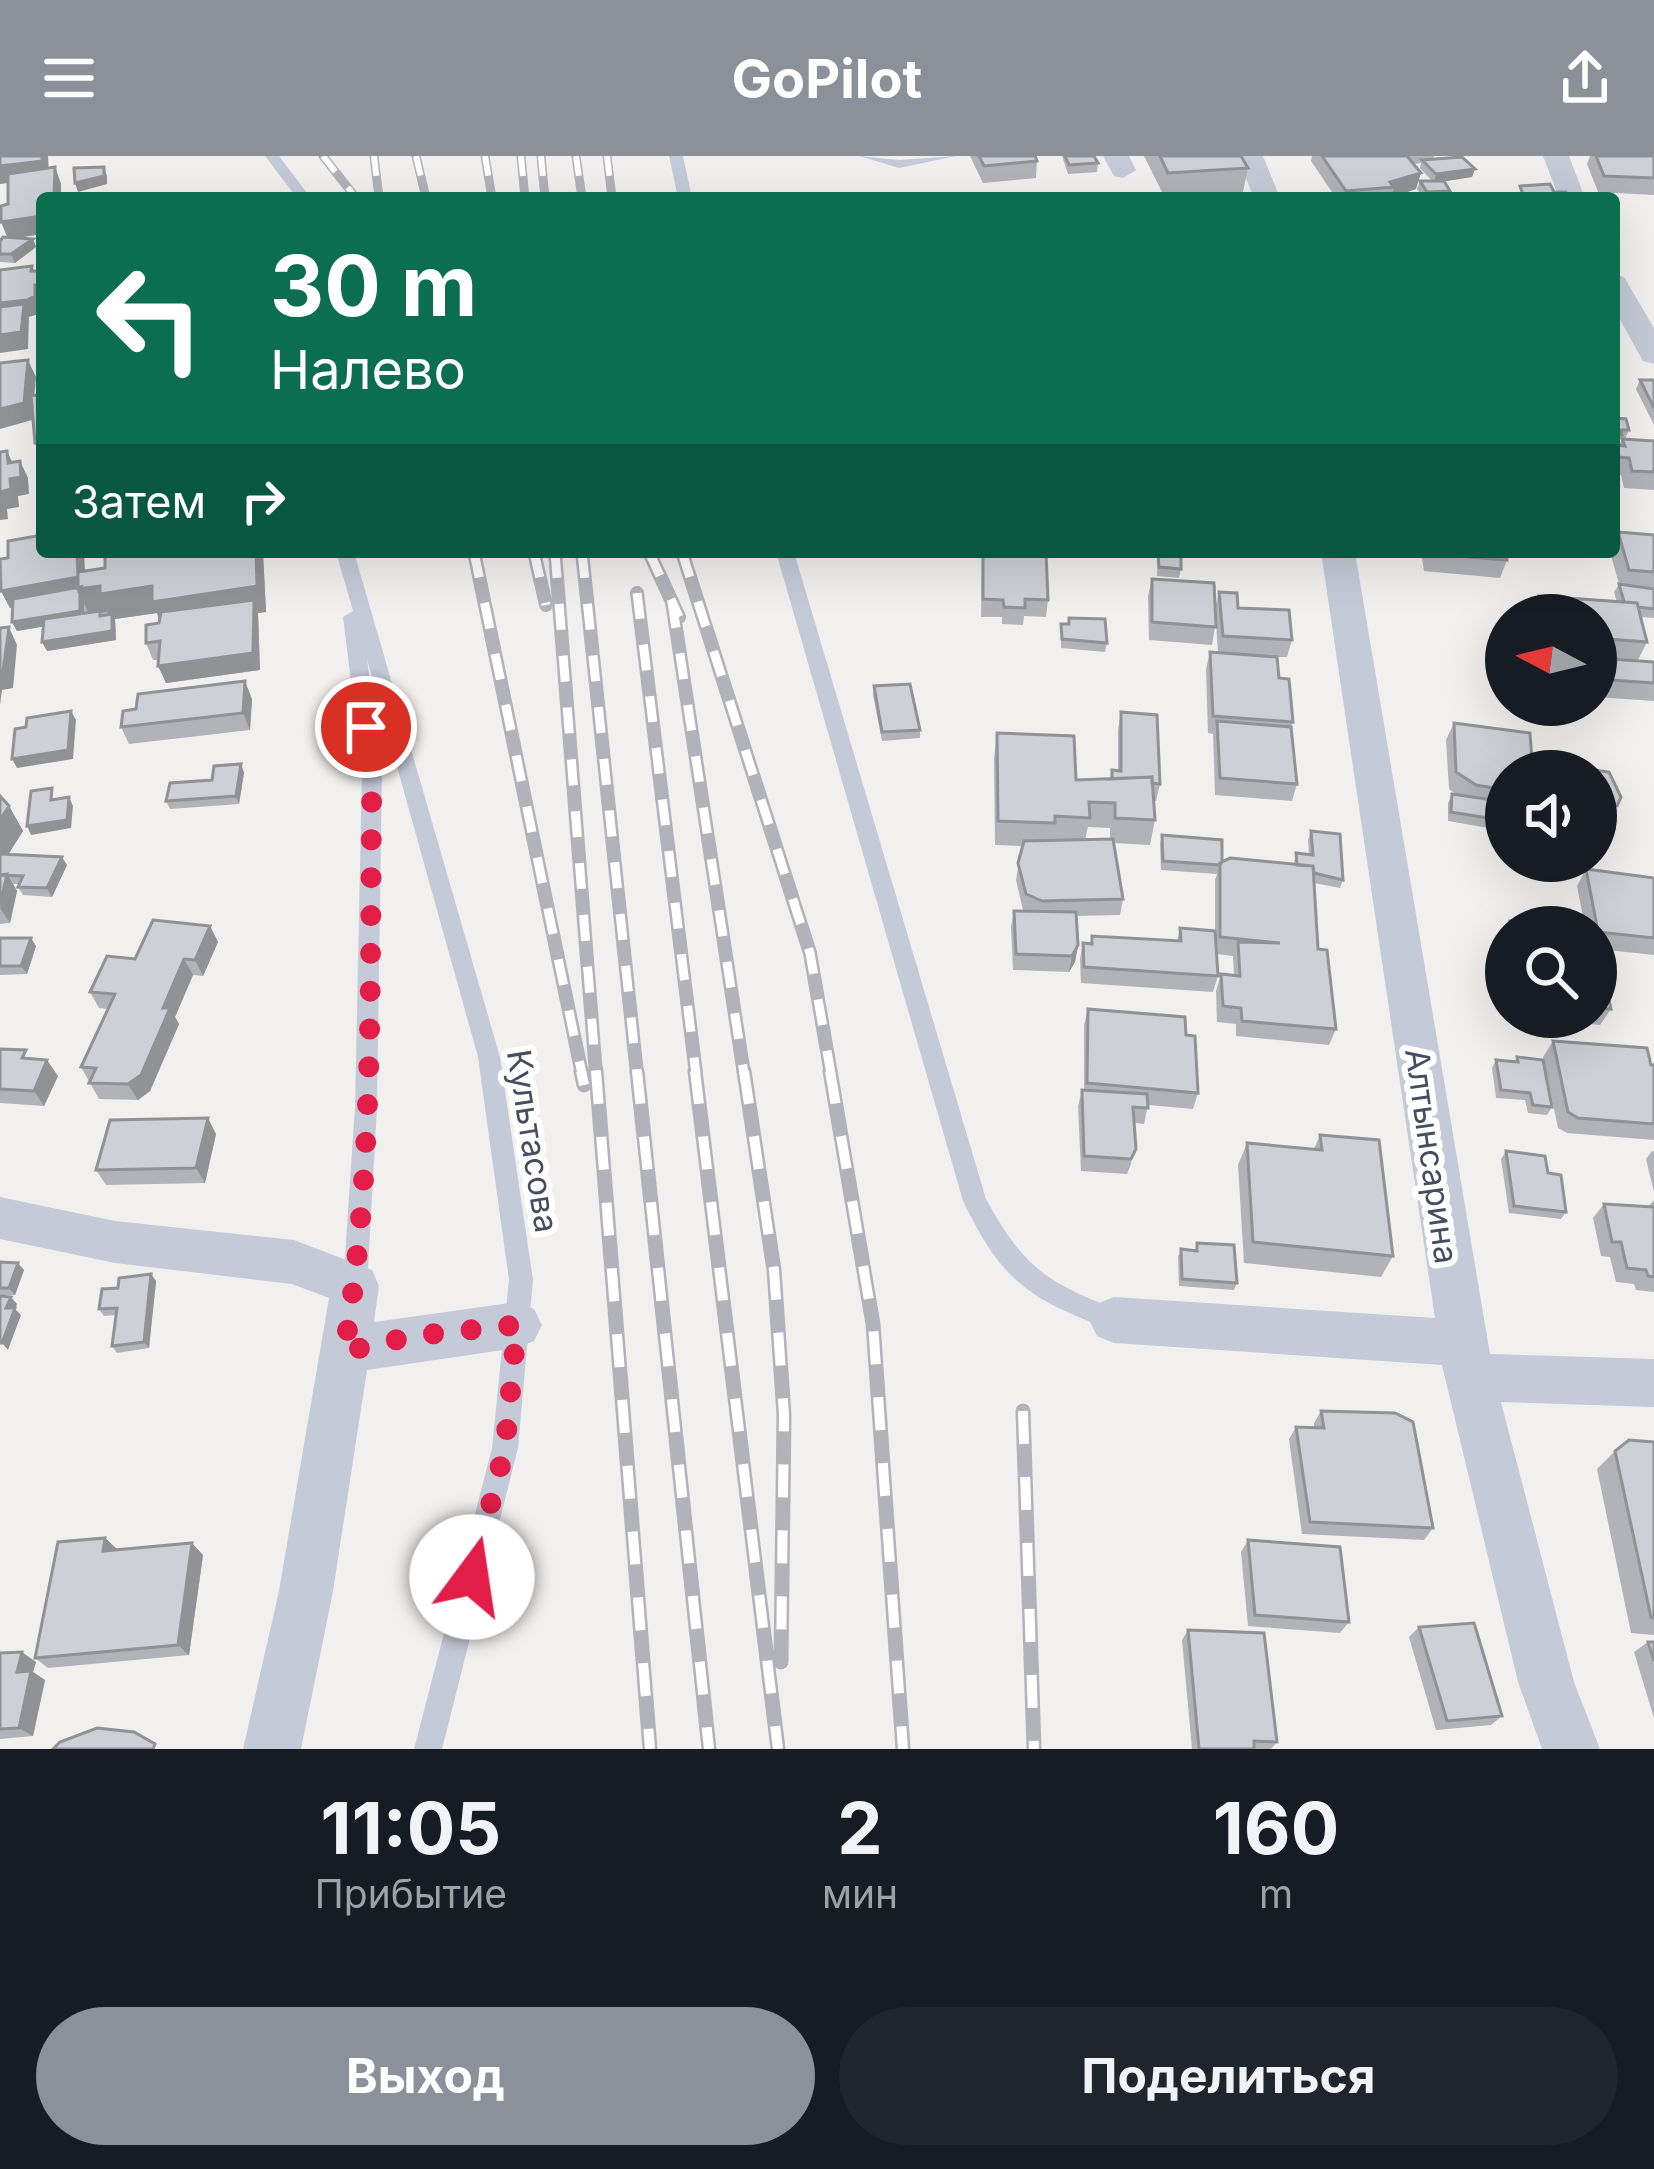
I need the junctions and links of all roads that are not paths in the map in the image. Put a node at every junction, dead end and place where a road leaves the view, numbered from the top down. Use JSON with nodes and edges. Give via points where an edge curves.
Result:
{"nodes":[{"id":1,"x":272,"y":156,"type":"edge"},
{"id":2,"x":676,"y":156,"type":"edge"},
{"id":3,"x":866,"y":156,"type":"edge"},
{"id":4,"x":949,"y":156,"type":"edge"},
{"id":5,"x":1250,"y":156,"type":"edge"},
{"id":6,"x":1556,"y":156,"type":"edge"},
{"id":7,"x":299,"y":192,"type":"edge"},
{"id":8,"x":684,"y":192,"type":"edge"},
{"id":9,"x":1265,"y":192,"type":"edge"},
{"id":10,"x":1570,"y":192,"type":"edge"},
{"id":11,"x":1620,"y":294,"type":"edge"},
{"id":12,"x":1653,"y":353,"type":"edge"},
{"id":13,"x":346,"y":558,"type":"edge"},
{"id":14,"x":347,"y":558,"type":"edge"},
{"id":15,"x":787,"y":558,"type":"edge"},
{"id":16,"x":1339,"y":558,"type":"edge"},
{"id":17,"x":0,"y":1218,"type":"edge"},
{"id":18,"x":355,"y":1286,"type":"junction"},
{"id":19,"x":1114,"y":1320,"type":"joint"},
{"id":20,"x":517,"y":1325,"type":"junction"},
{"id":21,"x":344,"y":1352,"type":"junction"},
{"id":22,"x":1467,"y":1360,"type":"junction"},
{"id":23,"x":1654,"y":1383,"type":"edge"},
{"id":24,"x":272,"y":1749,"type":"edge"},
{"id":25,"x":428,"y":1749,"type":"edge"},
{"id":26,"x":1571,"y":1749,"type":"edge"}],
"edges":[{"from":1,"to":7,"type":"lane"},
{"from":2,"to":8,"type":"lane"},
{"from":3,"to":4,"type":"lane","via":[[899,164]]},
{"from":5,"to":9,"type":"street"},
{"from":6,"to":10,"type":"street"},
{"from":11,"to":12,"type":"street"},
{"from":13,"to":18,"type":"lane","via":[[372,771]]},
{"from":14,"to":20,"type":"lane","name":"Культасова","via":[[489,1057],[521,1280]]},
{"from":15,"to":19,"type":"lane","via":[[975,1201],[1005,1258],[1049,1296]]},
{"from":16,"to":22,"type":"street","name":"Алтынсарина"},
{"from":17,"to":18,"type":"street","via":[[115,1242],[295,1262]]},
{"from":18,"to":21,"type":"street"},
{"from":19,"to":22,"type":"street"},
{"from":20,"to":21,"type":"street"},
{"from":20,"to":25,"type":"lane","name":"Культасова","via":[[505,1448]]},
{"from":21,"to":24,"type":"street"},
{"from":22,"to":23,"type":"street"},
{"from":22,"to":26,"type":"street","name":"Алтынсарина","via":[[1540,1660]]}]}
